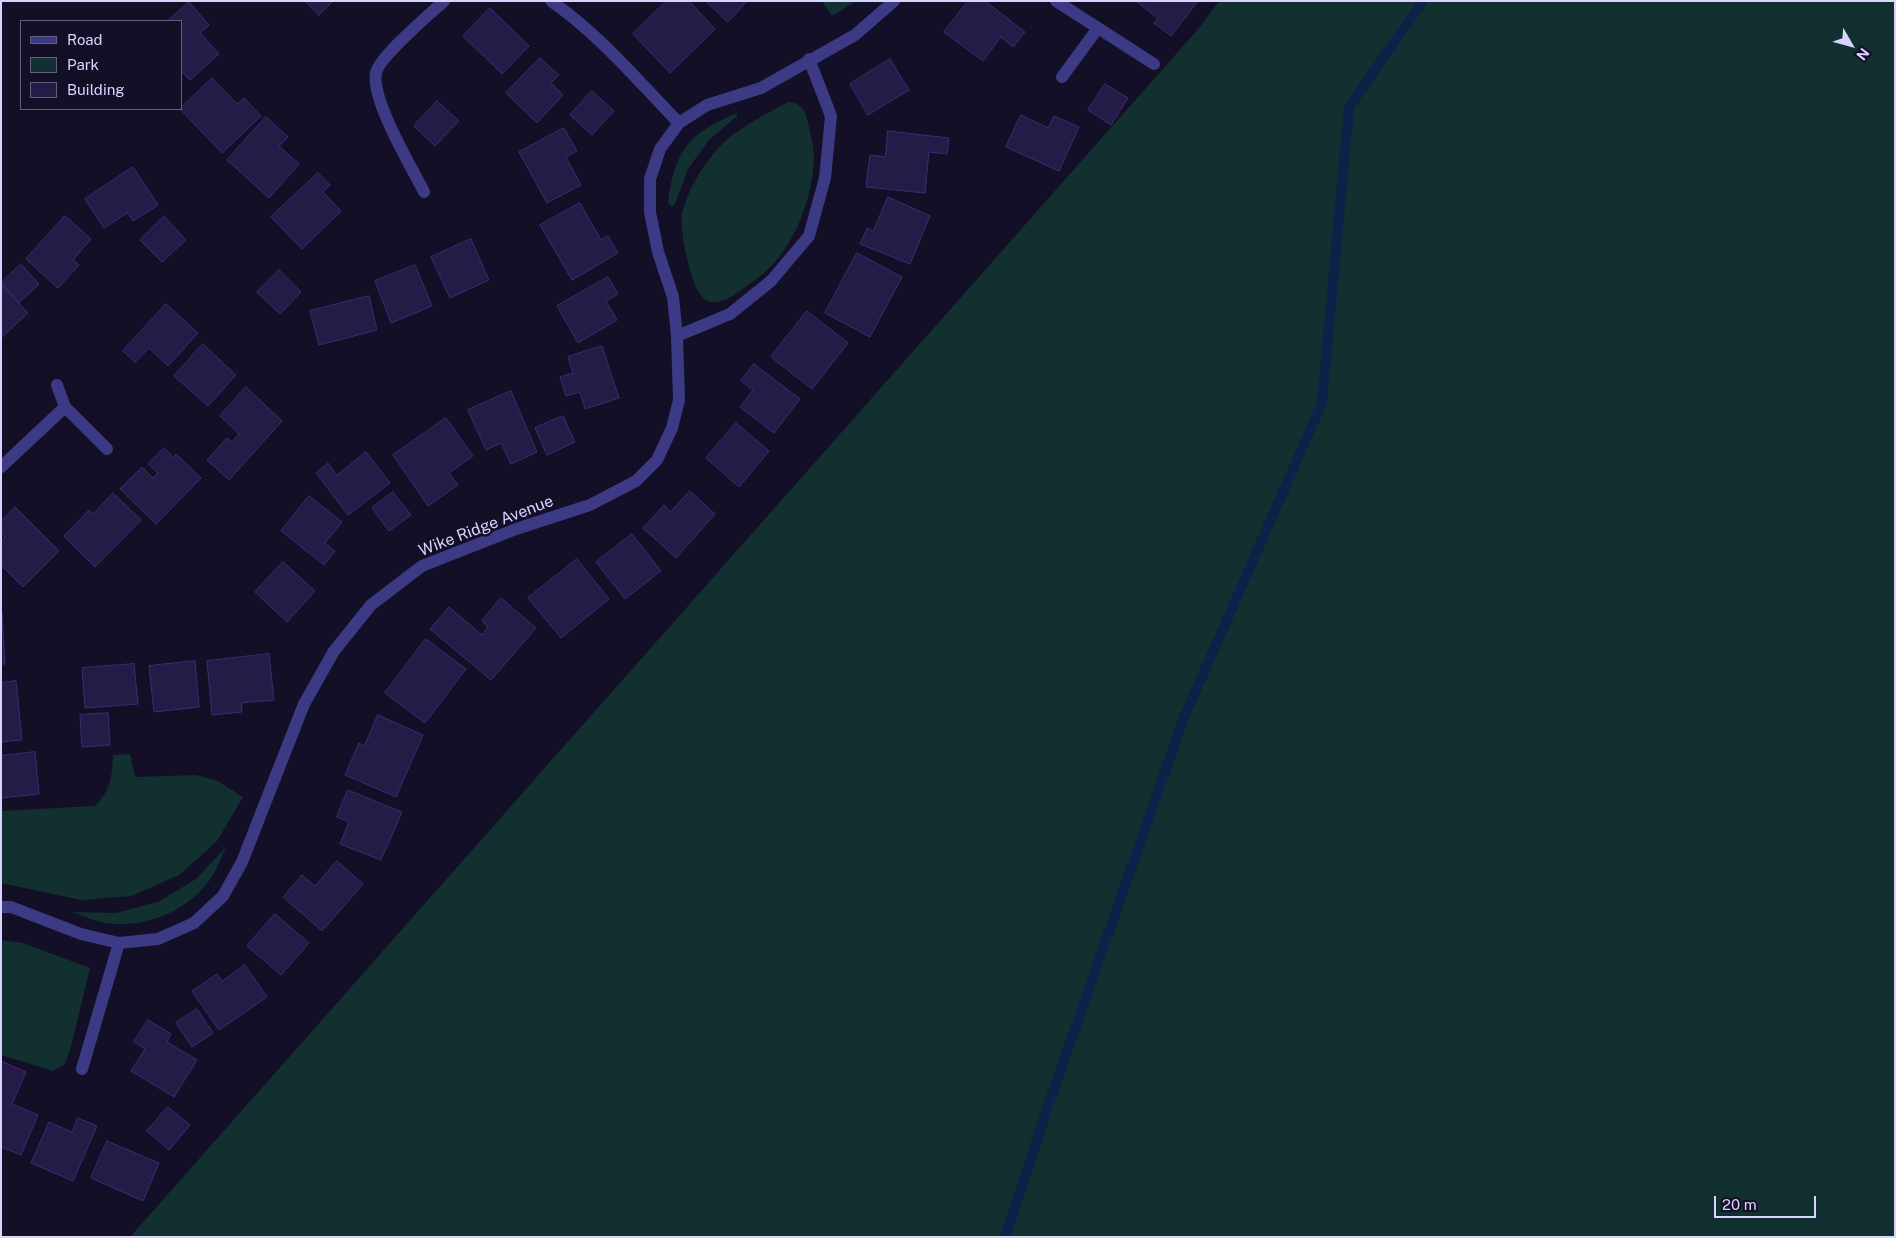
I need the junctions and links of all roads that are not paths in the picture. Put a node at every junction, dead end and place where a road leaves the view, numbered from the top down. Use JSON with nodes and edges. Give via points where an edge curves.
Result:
{"nodes":[{"id":1,"x":444,"y":1,"type":"edge"},
{"id":2,"x":550,"y":1,"type":"edge"},
{"id":3,"x":894,"y":1,"type":"edge"},
{"id":4,"x":1056,"y":1,"type":"edge"},
{"id":5,"x":1098,"y":28,"type":"junction"},
{"id":6,"x":809,"y":59,"type":"junction"},
{"id":7,"x":1154,"y":64,"type":"dead end"},
{"id":8,"x":1062,"y":77,"type":"dead end"},
{"id":9,"x":679,"y":123,"type":"junction"},
{"id":10,"x":424,"y":192,"type":"dead end"},
{"id":11,"x":678,"y":336,"type":"junction"},
{"id":12,"x":57,"y":385,"type":"dead end"},
{"id":13,"x":65,"y":407,"type":"junction"},
{"id":14,"x":107,"y":449,"type":"dead end"},
{"id":15,"x":1,"y":467,"type":"edge"},
{"id":16,"x":1,"y":907,"type":"edge"},
{"id":17,"x":119,"y":943,"type":"junction"},
{"id":18,"x":82,"y":1069,"type":"dead end"}],
"edges":[{"from":1,"to":10,"type":"street","via":[[387,55],[376,72],[377,93]]},
{"from":2,"to":9,"type":"street","via":[[568,13],[612,54]]},
{"from":3,"to":6,"type":"street","name":"Wike Ridge Avenue","via":[[855,35]]},
{"from":4,"to":5,"type":"street"},
{"from":5,"to":7,"type":"street"},
{"from":5,"to":8,"type":"street"},
{"from":6,"to":9,"type":"street","name":"Wike Ridge Avenue","via":[[761,88],[707,105]]},
{"from":6,"to":11,"type":"street","via":[[831,116],[825,178],[809,236],[771,281],[730,314]]},
{"from":9,"to":11,"type":"street","name":"Wike Ridge Avenue","via":[[660,149],[650,179],[650,212],[658,252],[673,296]]},
{"from":11,"to":17,"type":"street","name":"Wike Ridge Avenue","via":[[679,400],[672,428],[657,460],[636,481],[590,505],[516,529],[422,566],[372,605],[334,651],[304,704],[242,862],[223,896],[194,923],[158,939]]},
{"from":12,"to":13,"type":"street"},
{"from":13,"to":14,"type":"street"},
{"from":13,"to":15,"type":"street"},
{"from":16,"to":17,"type":"street","name":"Wike Ridge Avenue","via":[[10,907],[81,934]]},
{"from":17,"to":18,"type":"street"}]}
